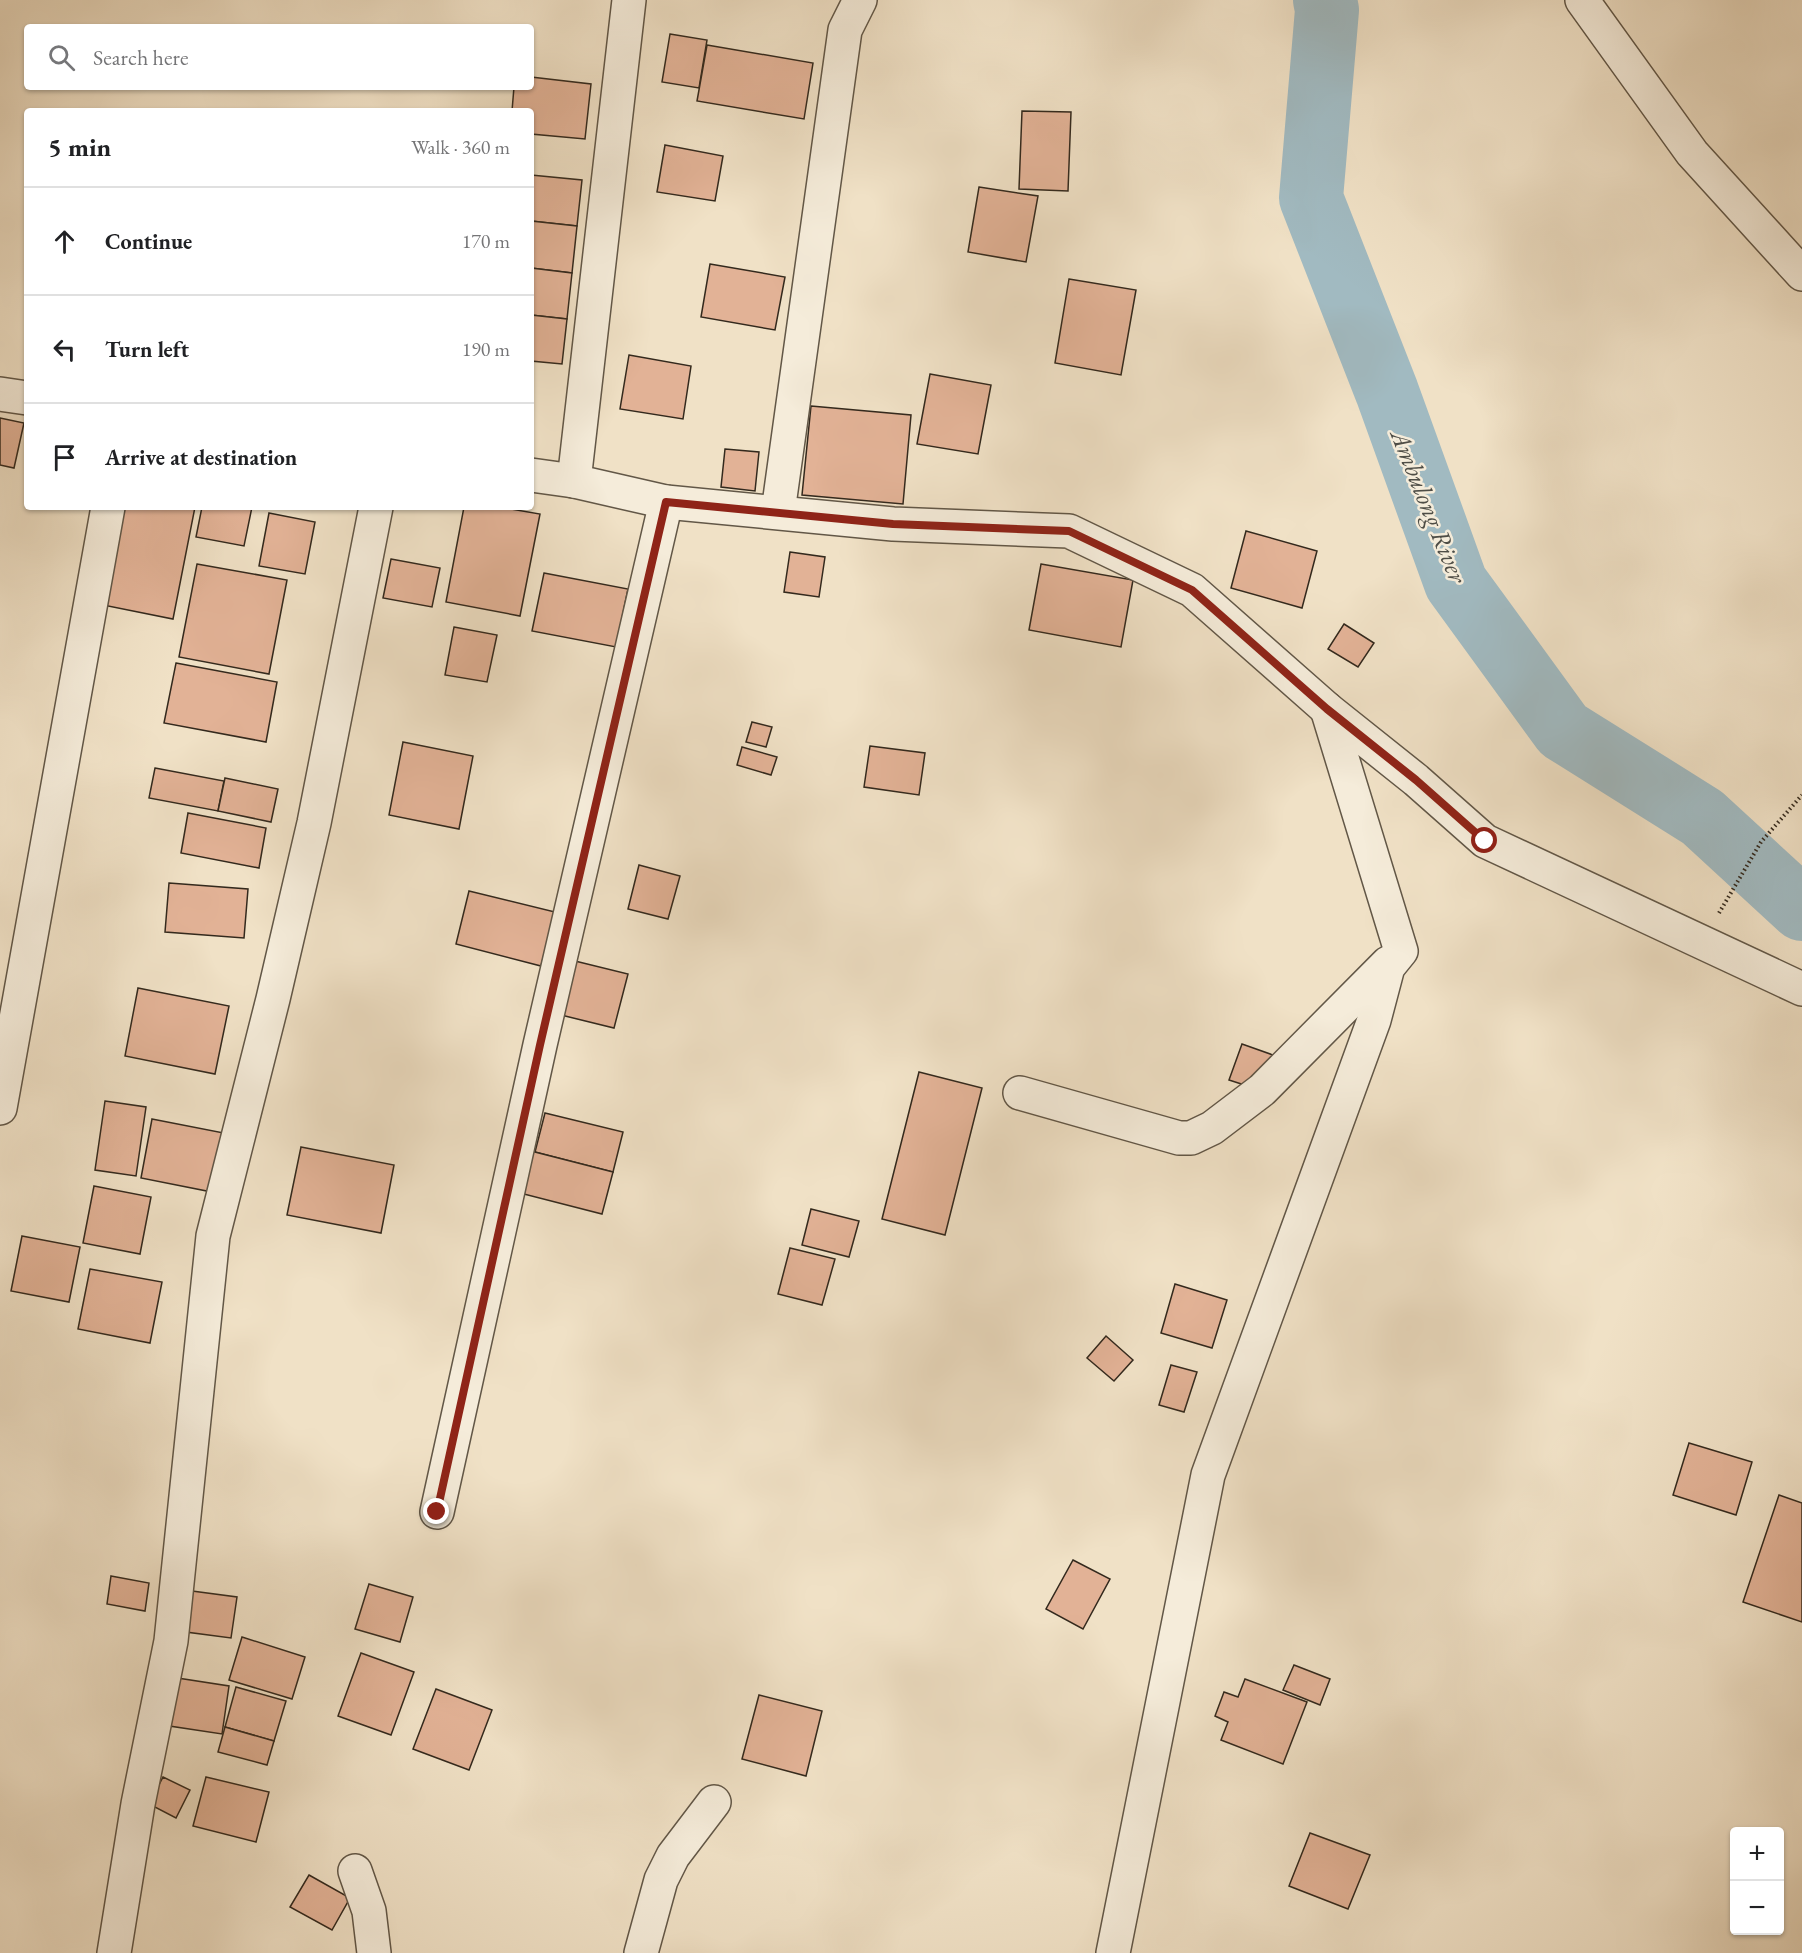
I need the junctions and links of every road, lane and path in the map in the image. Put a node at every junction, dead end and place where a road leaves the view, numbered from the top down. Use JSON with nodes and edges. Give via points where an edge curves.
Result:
{"nodes":[{"id":1,"x":629,"y":0,"type":"edge"},
{"id":2,"x":860,"y":0,"type":"edge"},
{"id":3,"x":1582,"y":0,"type":"edge"},
{"id":4,"x":1802,"y":274,"type":"edge"},
{"id":5,"x":0,"y":394,"type":"edge"},
{"id":6,"x":24,"y":398,"type":"edge"},
{"id":7,"x":534,"y":475,"type":"edge"},
{"id":8,"x":574,"y":481,"type":"junction"},
{"id":9,"x":666,"y":502,"type":"junction"},
{"id":10,"x":107,"y":510,"type":"edge"},
{"id":11,"x":375,"y":510,"type":"edge"},
{"id":12,"x":778,"y":512,"type":"junction"},
{"id":13,"x":1327,"y":709,"type":"junction"},
{"id":14,"x":1802,"y":795,"type":"edge"},
{"id":15,"x":1703,"y":943,"type":"junction"},
{"id":16,"x":1401,"y":951,"type":"junction"},
{"id":17,"x":1802,"y":989,"type":"edge"},
{"id":18,"x":1020,"y":1093,"type":"dead end"},
{"id":19,"x":0,"y":1108,"type":"edge"},
{"id":20,"x":437,"y":1512,"type":"dead end"},
{"id":21,"x":714,"y":1802,"type":"dead end"},
{"id":22,"x":355,"y":1871,"type":"dead end"},
{"id":23,"x":114,"y":1953,"type":"edge"},
{"id":24,"x":374,"y":1953,"type":"edge"},
{"id":25,"x":641,"y":1953,"type":"edge"},
{"id":26,"x":1113,"y":1953,"type":"edge"}],
"edges":[{"from":1,"to":8,"type":"street"},
{"from":2,"to":12,"type":"street","via":[[845,30]]},
{"from":3,"to":4,"type":"street","via":[[1692,153]]},
{"from":5,"to":6,"type":"street"},
{"from":7,"to":8,"type":"street"},
{"from":8,"to":9,"type":"street"},
{"from":9,"to":12,"type":"street"},
{"from":9,"to":20,"type":"street"},
{"from":10,"to":19,"type":"street"},
{"from":11,"to":23,"type":"street","via":[[314,823],[213,1236],[171,1641],[138,1804]]},
{"from":12,"to":13,"type":"street","via":[[893,524],[1069,531],[1192,590]]},
{"from":13,"to":15,"type":"street","via":[[1485,841]]},
{"from":13,"to":16,"type":"street"},
{"from":14,"to":15,"type":"path","via":[[1761,842]]},
{"from":15,"to":17,"type":"street"},
{"from":16,"to":18,"type":"street","via":[[1262,1090],[1212,1128],[1191,1138],[1179,1138]]},
{"from":16,"to":26,"type":"street","via":[[1388,967],[1374,1020],[1208,1475]]},
{"from":21,"to":25,"type":"street","via":[[673,1856],[661,1880]]},
{"from":22,"to":24,"type":"street","via":[[369,1911]]}]}
